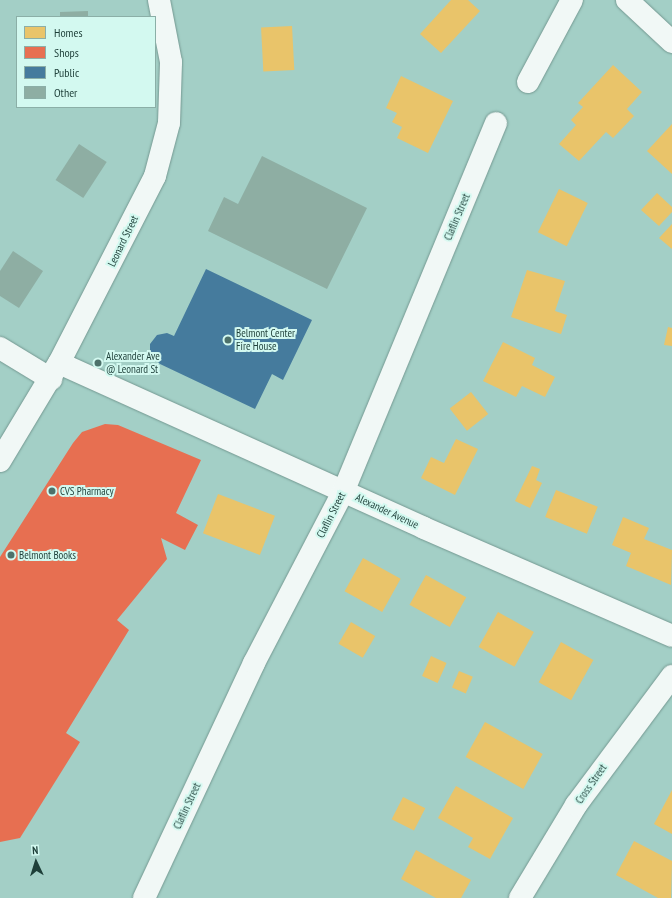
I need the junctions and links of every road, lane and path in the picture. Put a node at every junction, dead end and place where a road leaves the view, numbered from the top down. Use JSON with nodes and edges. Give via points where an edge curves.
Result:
{"nodes":[{"id":1,"x":159,"y":0,"type":"edge"},
{"id":2,"x":572,"y":0,"type":"edge"},
{"id":3,"x":627,"y":0,"type":"edge"},
{"id":4,"x":672,"y":42,"type":"edge"},
{"id":5,"x":528,"y":82,"type":"dead end"},
{"id":6,"x":496,"y":123,"type":"dead end"},
{"id":7,"x":0,"y":348,"type":"edge"},
{"id":8,"x":55,"y":371,"type":"junction"},
{"id":9,"x":0,"y":461,"type":"edge"},
{"id":10,"x":344,"y":490,"type":"junction"},
{"id":11,"x":672,"y":636,"type":"edge"},
{"id":12,"x":672,"y":676,"type":"edge"},
{"id":13,"x":144,"y":898,"type":"edge"},
{"id":14,"x":520,"y":898,"type":"edge"}],
"edges":[{"from":1,"to":8,"type":"street","name":"Leonard Street","via":[[171,62],[170,123],[155,176],[113,263]]},
{"from":2,"to":5,"type":"street"},
{"from":3,"to":4,"type":"street"},
{"from":6,"to":10,"type":"street","name":"Claflin Street"},
{"from":7,"to":8,"type":"street","name":"Alexander Avenue"},
{"from":8,"to":9,"type":"street","name":"Leonard Street"},
{"from":8,"to":10,"type":"street","name":"Alexander Avenue"},
{"from":10,"to":11,"type":"street","name":"Alexander Avenue","via":[[424,528]]},
{"from":10,"to":13,"type":"street","name":"Claflin Street","via":[[254,663]]},
{"from":12,"to":14,"type":"street","name":"Cross Street","via":[[576,805]]}]}
